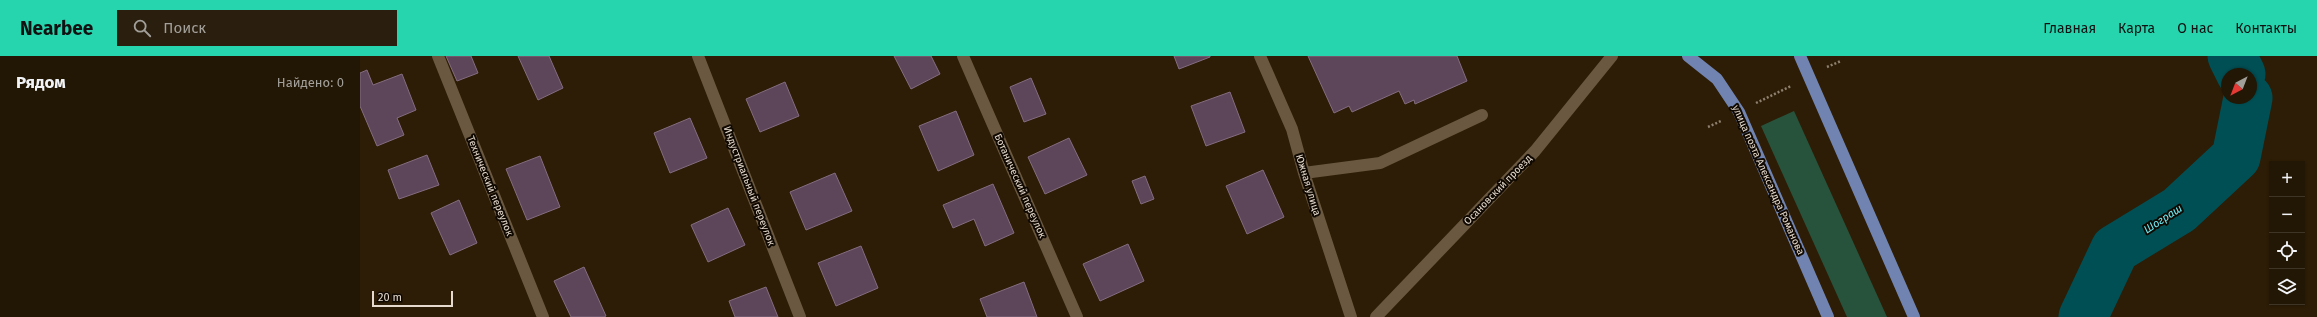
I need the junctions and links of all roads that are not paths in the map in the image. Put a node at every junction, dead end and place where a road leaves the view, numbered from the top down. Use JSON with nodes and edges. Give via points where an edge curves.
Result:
{"nodes":[{"id":1,"x":438,"y":56,"type":"edge"},
{"id":2,"x":698,"y":56,"type":"edge"},
{"id":3,"x":963,"y":56,"type":"edge"},
{"id":4,"x":1260,"y":56,"type":"edge"},
{"id":5,"x":1612,"y":56,"type":"edge"},
{"id":6,"x":1688,"y":56,"type":"edge"},
{"id":7,"x":1800,"y":56,"type":"edge"},
{"id":8,"x":1482,"y":115,"type":"dead end"},
{"id":9,"x":1304,"y":173,"type":"junction"},
{"id":10,"x":543,"y":317,"type":"edge"},
{"id":11,"x":800,"y":317,"type":"edge"},
{"id":12,"x":1077,"y":317,"type":"edge"},
{"id":13,"x":1351,"y":317,"type":"edge"},
{"id":14,"x":1376,"y":317,"type":"edge"},
{"id":15,"x":1828,"y":317,"type":"edge"},
{"id":16,"x":1914,"y":317,"type":"edge"}],
"edges":[{"from":1,"to":10,"type":"street","name":"Технический переулок"},
{"from":2,"to":11,"type":"street","name":"Индустриальный переулок"},
{"from":3,"to":12,"type":"street","name":"Ботанический переулок"},
{"from":4,"to":9,"type":"street","name":"Южная улица","via":[[1292,129]]},
{"from":5,"to":14,"type":"street","name":"Осановский проезд","via":[[1535,151]]},
{"from":6,"to":15,"type":"main road","name":"улица поэта Александра Романова","via":[[1717,79],[1739,112]]},
{"from":7,"to":16,"type":"main road"},
{"from":8,"to":9,"type":"street","via":[[1380,163]]},
{"from":9,"to":13,"type":"street","name":"Южная улица"}]}
